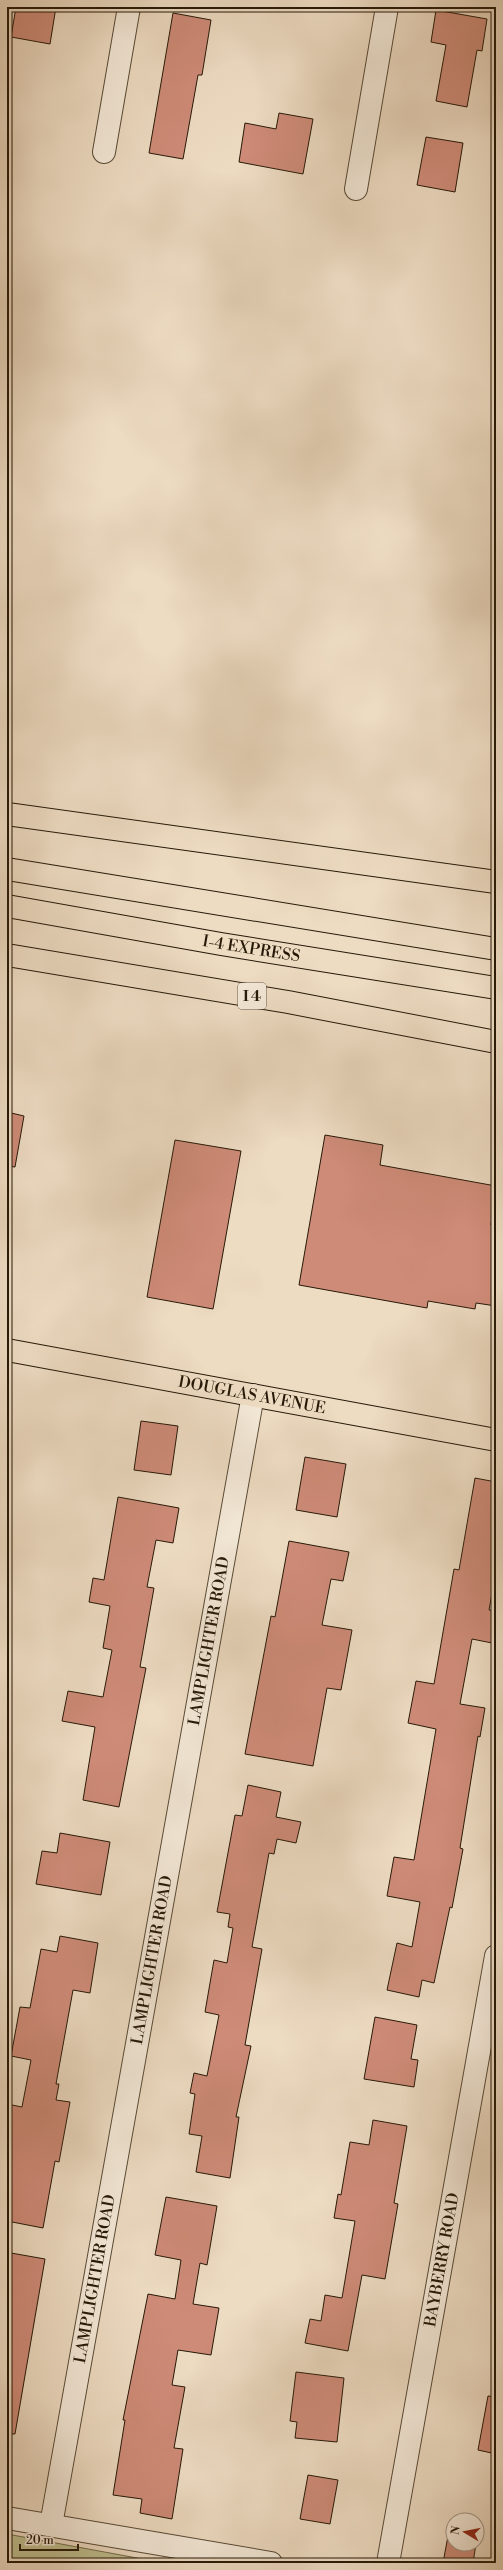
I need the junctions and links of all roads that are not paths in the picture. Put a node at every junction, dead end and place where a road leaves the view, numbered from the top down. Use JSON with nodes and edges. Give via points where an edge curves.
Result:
{"nodes":[{"id":1,"x":129,"y":7,"type":"edge"},
{"id":2,"x":388,"y":7,"type":"edge"},
{"id":3,"x":104,"y":152,"type":"dead end"},
{"id":4,"x":356,"y":189,"type":"dead end"},
{"id":5,"x":7,"y":814,"type":"edge"},
{"id":6,"x":7,"y":869,"type":"edge"},
{"id":7,"x":496,"y":882,"type":"edge"},
{"id":8,"x":7,"y":906,"type":"edge"},
{"id":9,"x":496,"y":949,"type":"edge"},
{"id":10,"x":7,"y":955,"type":"edge"},
{"id":11,"x":496,"y":988,"type":"edge"},
{"id":12,"x":496,"y":1042,"type":"edge"},
{"id":13,"x":7,"y":1350,"type":"edge"},
{"id":14,"x":253,"y":1395,"type":"junction"},
{"id":15,"x":496,"y":1440,"type":"edge"},
{"id":16,"x":496,"y":1956,"type":"edge"},
{"id":17,"x":7,"y":2518,"type":"edge"},
{"id":18,"x":51,"y":2525,"type":"junction"},
{"id":19,"x":271,"y":2563,"type":"edge"},
{"id":20,"x":388,"y":2563,"type":"edge"}],
"edges":[{"from":1,"to":3,"type":"street"},
{"from":2,"to":4,"type":"street"},
{"from":5,"to":7,"type":"main road"},
{"from":6,"to":9,"type":"main road"},
{"from":8,"to":11,"type":"main road","name":"I-4 EXPRESS","via":[[220,944]]},
{"from":10,"to":12,"type":"main road","number":"I 4","via":[[288,1002]]},
{"from":13,"to":14,"type":"main road","name":"DOUGLAS AVENUE"},
{"from":14,"to":15,"type":"main road","name":"DOUGLAS AVENUE"},
{"from":14,"to":18,"type":"street","name":"LAMPLIGHTER ROAD"},
{"from":16,"to":20,"type":"street","name":"BAYBERRY ROAD"},
{"from":17,"to":18,"type":"street"},
{"from":18,"to":19,"type":"street"}]}
